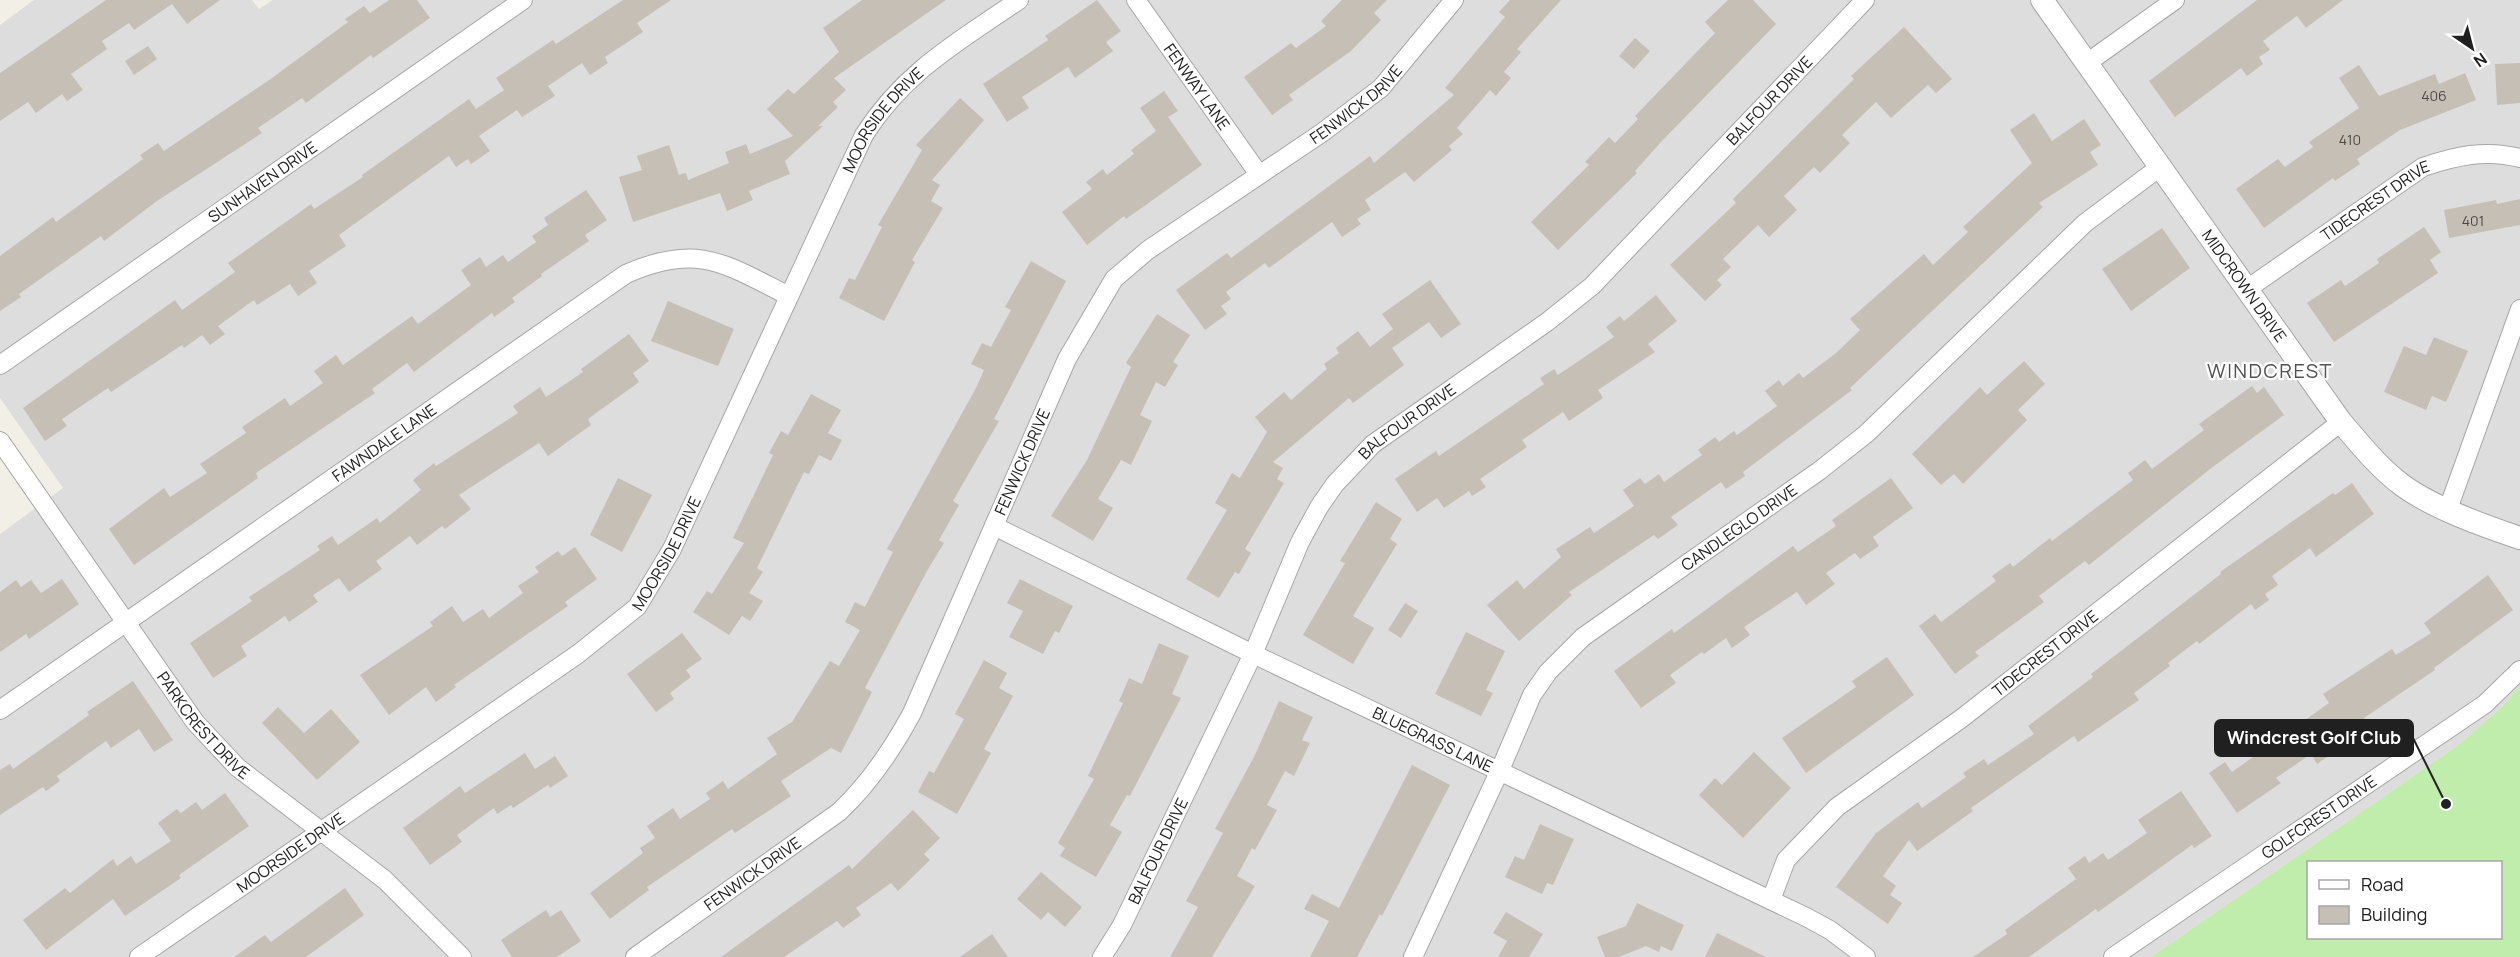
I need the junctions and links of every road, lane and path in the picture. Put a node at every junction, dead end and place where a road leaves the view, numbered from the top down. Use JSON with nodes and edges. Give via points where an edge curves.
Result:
{"nodes":[{"id":1,"x":523,"y":0,"type":"edge"},
{"id":2,"x":1019,"y":0,"type":"edge"},
{"id":3,"x":1137,"y":0,"type":"edge"},
{"id":4,"x":1454,"y":0,"type":"edge"},
{"id":5,"x":1864,"y":0,"type":"edge"},
{"id":6,"x":2042,"y":0,"type":"edge"},
{"id":7,"x":2175,"y":0,"type":"edge"},
{"id":8,"x":2087,"y":63,"type":"junction"},
{"id":9,"x":2520,"y":158,"type":"edge"},
{"id":10,"x":2160,"y":167,"type":"junction"},
{"id":11,"x":1258,"y":173,"type":"junction"},
{"id":12,"x":2247,"y":289,"type":"junction"},
{"id":13,"x":789,"y":296,"type":"junction"},
{"id":14,"x":2520,"y":309,"type":"edge"},
{"id":15,"x":0,"y":365,"type":"edge"},
{"id":16,"x":2341,"y":422,"type":"junction"},
{"id":17,"x":0,"y":441,"type":"edge"},
{"id":18,"x":2448,"y":509,"type":"junction"},
{"id":19,"x":994,"y":526,"type":"junction"},
{"id":20,"x":2520,"y":538,"type":"edge"},
{"id":21,"x":126,"y":623,"type":"junction"},
{"id":22,"x":1253,"y":654,"type":"junction"},
{"id":23,"x":2520,"y":670,"type":"edge"},
{"id":24,"x":0,"y":710,"type":"edge"},
{"id":25,"x":1500,"y":770,"type":"junction"},
{"id":26,"x":321,"y":830,"type":"junction"},
{"id":27,"x":1771,"y":900,"type":"junction"},
{"id":28,"x":139,"y":957,"type":"edge"},
{"id":29,"x":462,"y":957,"type":"edge"},
{"id":30,"x":635,"y":957,"type":"edge"},
{"id":31,"x":1102,"y":957,"type":"edge"},
{"id":32,"x":1413,"y":957,"type":"edge"},
{"id":33,"x":1866,"y":957,"type":"edge"},
{"id":34,"x":2113,"y":957,"type":"edge"}],
"edges":[{"from":1,"to":15,"type":"street","name":"SUNHAVEN DRIVE"},
{"from":2,"to":13,"type":"street","name":"MOORSIDE DRIVE","via":[[912,75],[878,113],[852,158]]},
{"from":3,"to":11,"type":"street","name":"FENWAY LANE"},
{"from":4,"to":11,"type":"street","name":"FENWICK DRIVE","via":[[1381,88],[1323,132]]},
{"from":5,"to":22,"type":"street","name":"BALFOUR DRIVE","via":[[1592,286],[1373,444],[1348,468],[1319,507],[1300,542]]},
{"from":6,"to":8,"type":"street","name":"MIDCROWN DRIVE"},
{"from":7,"to":8,"type":"street"},
{"from":8,"to":10,"type":"street","name":"MIDCROWN DRIVE"},
{"from":9,"to":12,"type":"street","name":"TIDECREST DRIVE","via":[[2480,153],[2423,167]]},
{"from":10,"to":12,"type":"street","name":"MIDCROWN DRIVE"},
{"from":10,"to":25,"type":"street","name":"CANDLEGLO DRIVE","via":[[2085,223],[1866,434],[1583,638],[1532,694]]},
{"from":11,"to":19,"type":"street","name":"FENWICK DRIVE","via":[[1148,250],[1114,279],[1066,359]]},
{"from":12,"to":16,"type":"street","name":"MIDCROWN DRIVE"},
{"from":13,"to":21,"type":"street","name":"FAWNDALE LANE","via":[[715,260],[678,257],[626,274]]},
{"from":13,"to":26,"type":"street","name":"MOORSIDE DRIVE","via":[[672,549],[637,607],[578,654]]},
{"from":14,"to":18,"type":"street"},
{"from":16,"to":18,"type":"street","name":"MIDCROWN DRIVE","via":[[2368,454],[2403,485]]},
{"from":16,"to":27,"type":"street","name":"TIDECREST DRIVE","via":[[1962,718],[1838,807],[1786,860]]},
{"from":17,"to":21,"type":"street","name":"PARKCREST DRIVE"},
{"from":18,"to":20,"type":"street","name":"MIDCROWN DRIVE"},
{"from":19,"to":22,"type":"street","name":"BLUEGRASS LANE"},
{"from":19,"to":30,"type":"street","name":"FENWICK DRIVE","via":[[912,713],[894,747],[859,794],[814,831]]},
{"from":21,"to":24,"type":"street","name":"FAWNDALE LANE"},
{"from":21,"to":26,"type":"street","name":"PARKCREST DRIVE","via":[[195,722],[237,767]]},
{"from":22,"to":25,"type":"street","name":"BLUEGRASS LANE"},
{"from":22,"to":31,"type":"street","name":"BALFOUR DRIVE","via":[[1122,925]]},
{"from":23,"to":34,"type":"street","name":"GOLFCREST DRIVE","via":[[2485,704]]},
{"from":25,"to":27,"type":"street","name":"BLUEGRASS LANE"},
{"from":25,"to":32,"type":"street","name":"CANDLEGLO DRIVE"},
{"from":26,"to":28,"type":"street","name":"MOORSIDE DRIVE"},
{"from":26,"to":29,"type":"street","name":"PARKCREST DRIVE","via":[[385,880]]},
{"from":27,"to":33,"type":"street","name":"BLUEGRASS LANE","via":[[1830,930]]}]}
